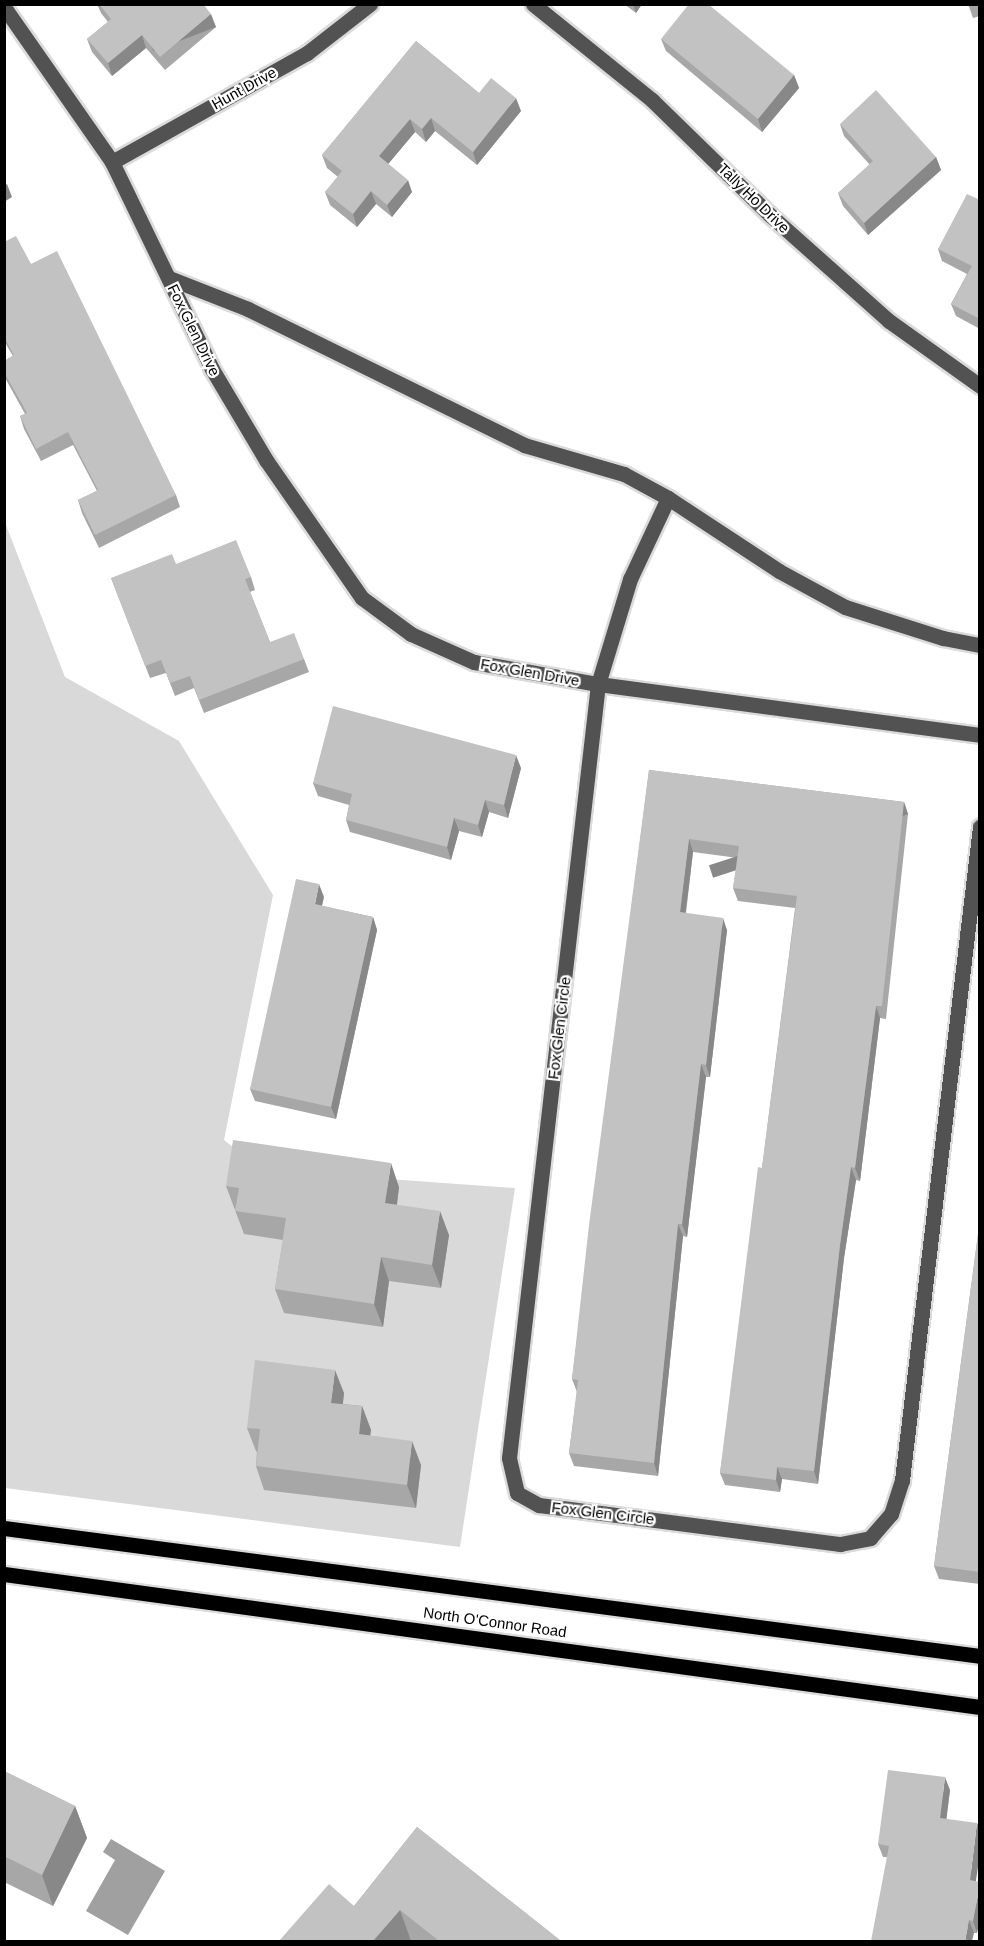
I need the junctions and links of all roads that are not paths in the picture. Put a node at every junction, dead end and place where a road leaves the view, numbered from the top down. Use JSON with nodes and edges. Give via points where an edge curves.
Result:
{"nodes":[{"id":1,"x":370,"y":4,"type":"edge"},
{"id":2,"x":533,"y":4,"type":"edge"},
{"id":3,"x":4,"y":7,"type":"edge"},
{"id":4,"x":112,"y":162,"type":"junction"},
{"id":5,"x":169,"y":278,"type":"junction"},
{"id":6,"x":980,"y":386,"type":"edge"},
{"id":7,"x":668,"y":498,"type":"junction"},
{"id":8,"x":980,"y":645,"type":"edge"},
{"id":9,"x":598,"y":684,"type":"junction"},
{"id":10,"x":980,"y":735,"type":"edge"},
{"id":11,"x":980,"y":827,"type":"edge"},
{"id":12,"x":4,"y":1528,"type":"edge"},
{"id":13,"x":4,"y":1574,"type":"edge"},
{"id":14,"x":980,"y":1656,"type":"edge"},
{"id":15,"x":980,"y":1707,"type":"edge"}],
"edges":[{"from":1,"to":4,"type":"street","name":"Hunt Drive","via":[[307,53]]},
{"from":2,"to":6,"type":"street","name":"Tally Ho Drive","via":[[652,100],[770,215],[889,321]]},
{"from":3,"to":4,"type":"street","name":"Fox Glen Drive","via":[[40,53]]},
{"from":4,"to":5,"type":"street","name":"Fox Glen Drive"},
{"from":5,"to":7,"type":"street","name":"Fox Glen Drive","via":[[248,309],[524,445],[624,474]]},
{"from":5,"to":9,"type":"street","name":"Fox Glen Drive","via":[[212,369],[266,460],[363,598],[411,634],[474,662]]},
{"from":7,"to":8,"type":"street","name":"Fox Glen Drive","via":[[779,571],[845,607],[943,638]]},
{"from":7,"to":9,"type":"street","name":"Fox Glen Circle","via":[[630,579]]},
{"from":9,"to":10,"type":"street","name":"Fox Glen Drive"},
{"from":9,"to":11,"type":"street","name":"Fox Glen Circle","via":[[510,1458],[517,1493],[539,1505],[840,1544],[870,1538],[891,1514],[902,1480]]},
{"from":12,"to":14,"type":"main road","name":"North O'Connor Road"},
{"from":13,"to":15,"type":"main road","name":"North O'Connor Road"}]}
